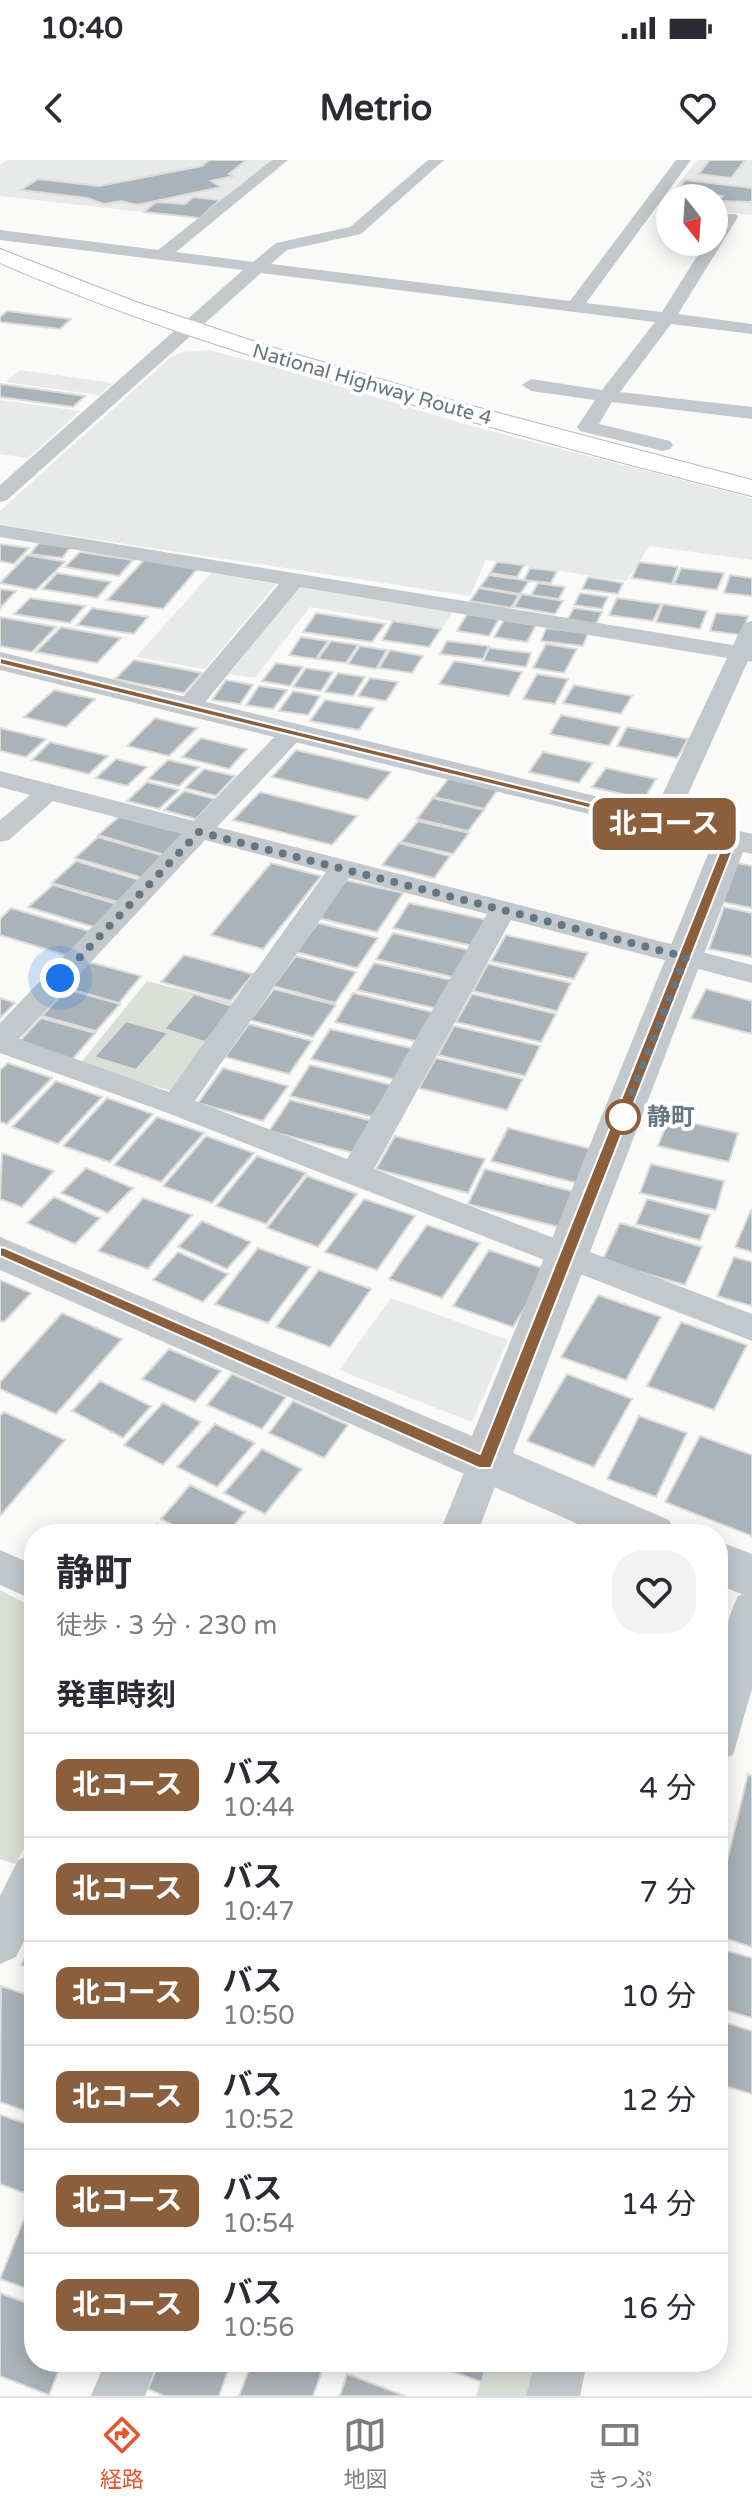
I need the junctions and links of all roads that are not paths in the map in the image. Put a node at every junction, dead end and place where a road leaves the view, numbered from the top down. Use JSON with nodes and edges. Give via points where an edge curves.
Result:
{"nodes":[{"id":1,"x":281,"y":160,"type":"edge"},
{"id":2,"x":437,"y":160,"type":"edge"},
{"id":3,"x":684,"y":160,"type":"edge"},
{"id":4,"x":646,"y":207,"type":"junction"},
{"id":5,"x":656,"y":208,"type":"edge"},
{"id":6,"x":728,"y":217,"type":"edge"},
{"id":7,"x":752,"y":219,"type":"edge"},
{"id":8,"x":0,"y":235,"type":"edge"},
{"id":9,"x":0,"y":255,"type":"edge"},
{"id":10,"x":162,"y":255,"type":"junction"},
{"id":11,"x":700,"y":256,"type":"edge"},
{"id":12,"x":258,"y":267,"type":"junction"},
{"id":13,"x":575,"y":306,"type":"junction"},
{"id":14,"x":667,"y":318,"type":"junction"},
{"id":15,"x":185,"y":328,"type":"junction"},
{"id":16,"x":752,"y":329,"type":"edge"},
{"id":17,"x":531,"y":385,"type":"dead end"},
{"id":18,"x":607,"y":396,"type":"junction"},
{"id":19,"x":752,"y":413,"type":"edge"},
{"id":20,"x":663,"y":445,"type":"dead end"},
{"id":21,"x":752,"y":488,"type":"edge"},
{"id":22,"x":0,"y":496,"type":"edge"},
{"id":23,"x":0,"y":531,"type":"edge"},
{"id":24,"x":295,"y":579,"type":"junction"},
{"id":25,"x":752,"y":628,"type":"edge"},
{"id":26,"x":747,"y":654,"type":"edge"},
{"id":27,"x":0,"y":661,"type":"edge"},
{"id":28,"x":187,"y":708,"type":"junction"},
{"id":29,"x":291,"y":734,"type":"junction"},
{"id":30,"x":0,"y":779,"type":"edge"},
{"id":31,"x":48,"y":792,"type":"junction"},
{"id":32,"x":662,"y":823,"type":"junction"},
{"id":33,"x":199,"y":832,"type":"junction"},
{"id":34,"x":0,"y":834,"type":"edge"},
{"id":35,"x":742,"y":842,"type":"edge"},
{"id":36,"x":341,"y":870,"type":"junction"},
{"id":37,"x":502,"y":911,"type":"junction"},
{"id":38,"x":686,"y":957,"type":"junction"},
{"id":39,"x":752,"y":974,"type":"edge"},
{"id":40,"x":0,"y":1042,"type":"edge"},
{"id":41,"x":176,"y":1105,"type":"junction"},
{"id":42,"x":355,"y":1174,"type":"junction"},
{"id":43,"x":0,"y":1252,"type":"edge"},
{"id":44,"x":567,"y":1258,"type":"junction"},
{"id":45,"x":752,"y":1328,"type":"edge"},
{"id":46,"x":485,"y":1463,"type":"junction"},
{"id":47,"x":462,"y":1524,"type":"edge"},
{"id":48,"x":628,"y":1524,"type":"edge"},
{"id":49,"x":0,"y":1566,"type":"edge"},
{"id":50,"x":728,"y":1566,"type":"edge"},
{"id":51,"x":752,"y":1577,"type":"edge"},
{"id":52,"x":24,"y":1579,"type":"edge"},
{"id":53,"x":752,"y":1608,"type":"edge"},
{"id":54,"x":728,"y":1703,"type":"edge"},
{"id":55,"x":19,"y":1887,"type":"edge"},
{"id":56,"x":0,"y":1942,"type":"edge"},
{"id":57,"x":127,"y":2372,"type":"edge"},
{"id":58,"x":559,"y":2372,"type":"edge"},
{"id":59,"x":118,"y":2396,"type":"edge"},
{"id":60,"x":553,"y":2396,"type":"edge"}],
"edges":[{"from":1,"to":10,"type":"street"},
{"from":2,"to":12,"type":"street","via":[[355,231],[282,246]]},
{"from":3,"to":4,"type":"street"},
{"from":4,"to":5,"type":"street"},
{"from":4,"to":13,"type":"street"},
{"from":6,"to":7,"type":"street"},
{"from":8,"to":10,"type":"street"},
{"from":9,"to":15,"type":"highway","name":"National Highway Route 4"},
{"from":10,"to":12,"type":"street"},
{"from":11,"to":14,"type":"street"},
{"from":12,"to":13,"type":"street"},
{"from":12,"to":15,"type":"street"},
{"from":13,"to":14,"type":"street"},
{"from":14,"to":16,"type":"street"},
{"from":14,"to":18,"type":"street"},
{"from":15,"to":21,"type":"highway","name":"National Highway Route 4","via":[[443,407]]},
{"from":15,"to":22,"type":"street"},
{"from":17,"to":18,"type":"street"},
{"from":18,"to":19,"type":"street"},
{"from":18,"to":20,"type":"street","via":[[587,427]]},
{"from":23,"to":24,"type":"street"},
{"from":24,"to":26,"type":"street"},
{"from":24,"to":28,"type":"street"},
{"from":25,"to":26,"type":"street"},
{"from":26,"to":32,"type":"street"},
{"from":27,"to":28,"type":"street"},
{"from":28,"to":29,"type":"street"},
{"from":29,"to":32,"type":"street"},
{"from":29,"to":33,"type":"street"},
{"from":30,"to":31,"type":"street"},
{"from":31,"to":33,"type":"street"},
{"from":31,"to":34,"type":"street"},
{"from":32,"to":35,"type":"street"},
{"from":33,"to":36,"type":"street"},
{"from":33,"to":40,"type":"street"},
{"from":35,"to":38,"type":"street"},
{"from":36,"to":37,"type":"street"},
{"from":36,"to":41,"type":"street"},
{"from":37,"to":38,"type":"street"},
{"from":37,"to":42,"type":"street"},
{"from":38,"to":39,"type":"street"},
{"from":38,"to":44,"type":"street"},
{"from":40,"to":41,"type":"street"},
{"from":41,"to":42,"type":"street"},
{"from":42,"to":44,"type":"street"},
{"from":43,"to":46,"type":"street"},
{"from":44,"to":45,"type":"street"},
{"from":44,"to":46,"type":"street"},
{"from":46,"to":47,"type":"street"},
{"from":46,"to":48,"type":"street"},
{"from":49,"to":52,"type":"street"},
{"from":50,"to":51,"type":"street"},
{"from":53,"to":54,"type":"street"},
{"from":55,"to":56,"type":"street"},
{"from":57,"to":59,"type":"street"},
{"from":58,"to":60,"type":"street"}]}
